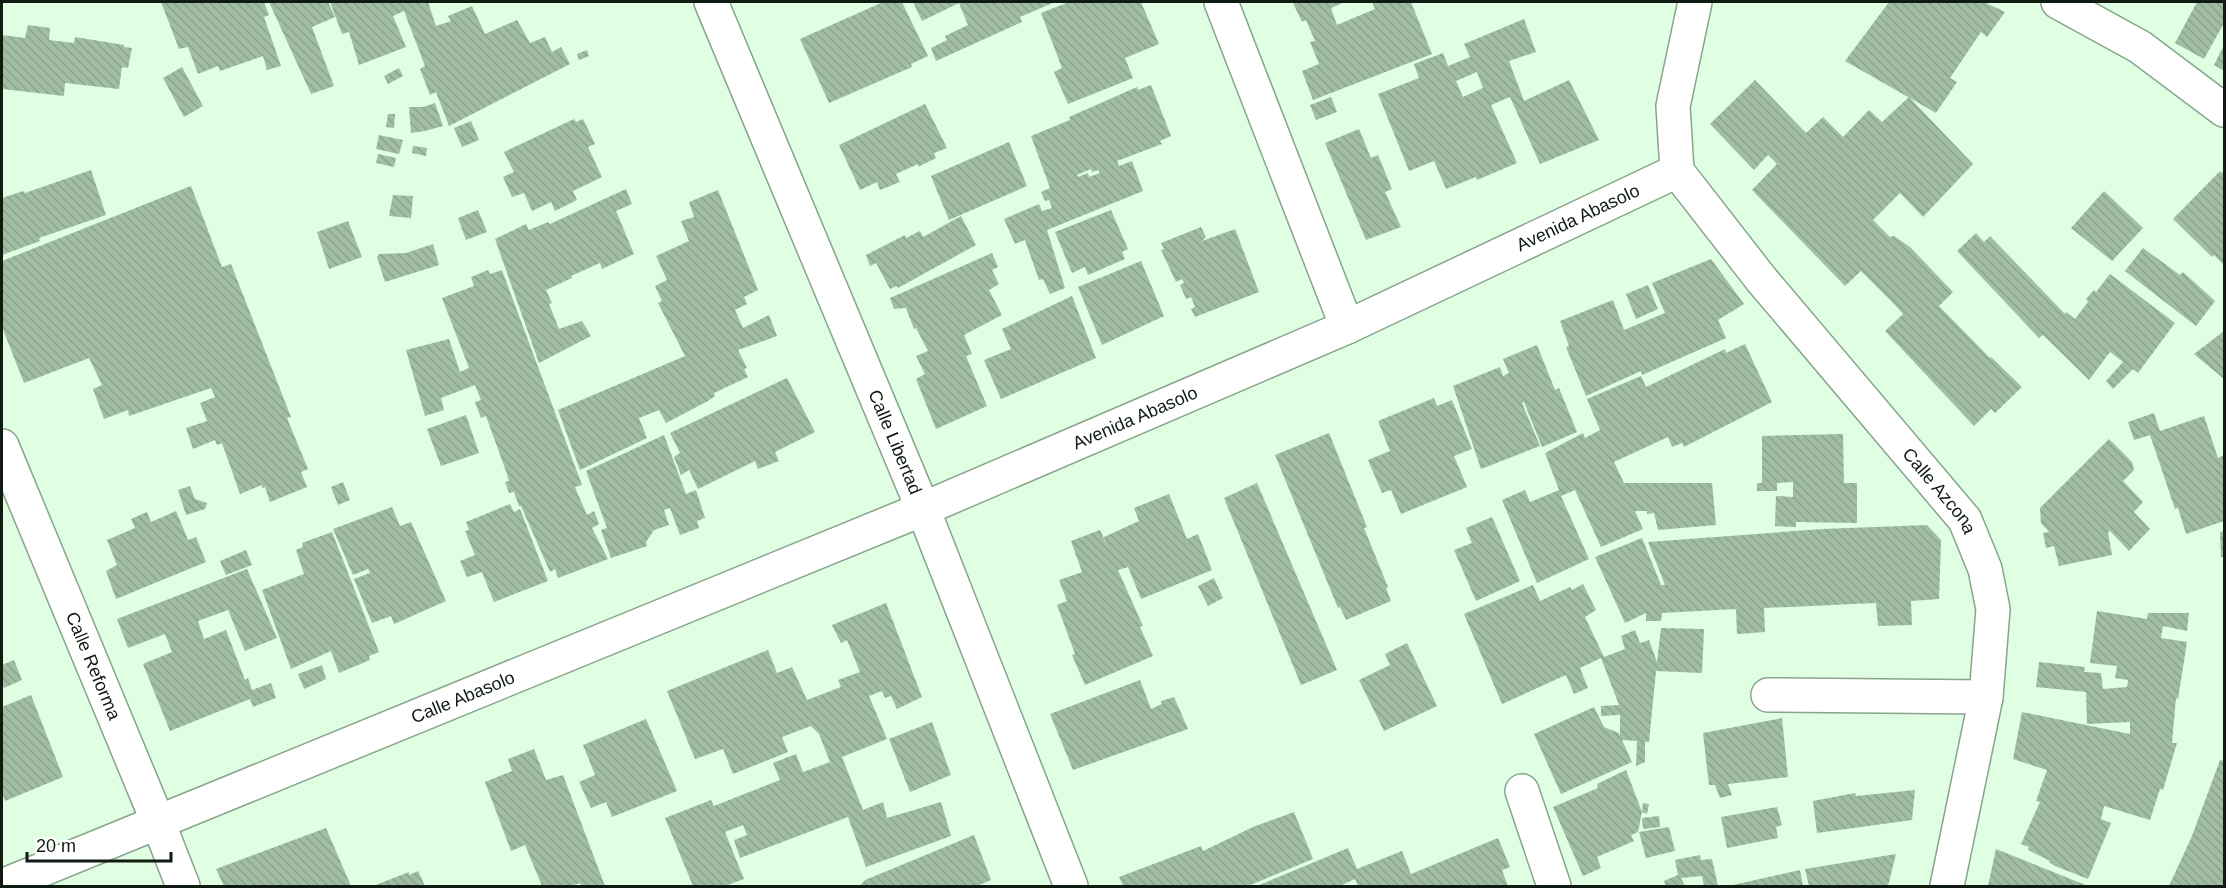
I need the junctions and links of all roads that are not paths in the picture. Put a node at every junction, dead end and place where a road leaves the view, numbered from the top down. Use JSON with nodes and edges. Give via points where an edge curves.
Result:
{"nodes":[{"id":1,"x":711,"y":2,"type":"edge"},
{"id":2,"x":1221,"y":2,"type":"edge"},
{"id":3,"x":1695,"y":2,"type":"edge"},
{"id":4,"x":2058,"y":2,"type":"edge"},
{"id":5,"x":2224,"y":110,"type":"edge"},
{"id":6,"x":1677,"y":171,"type":"junction"},
{"id":7,"x":1347,"y":327,"type":"junction"},
{"id":8,"x":2,"y":446,"type":"edge"},
{"id":9,"x":923,"y":509,"type":"junction"},
{"id":10,"x":1768,"y":695,"type":"dead end"},
{"id":11,"x":1986,"y":697,"type":"junction"},
{"id":12,"x":1522,"y":791,"type":"dead end"},
{"id":13,"x":158,"y":822,"type":"junction"},
{"id":14,"x":2,"y":885,"type":"edge"},
{"id":15,"x":183,"y":886,"type":"edge"},
{"id":16,"x":1071,"y":886,"type":"edge"},
{"id":17,"x":1554,"y":886,"type":"edge"},
{"id":18,"x":1947,"y":886,"type":"edge"}],
"edges":[{"from":1,"to":9,"type":"street","name":"Calle Libertad"},
{"from":2,"to":7,"type":"street"},
{"from":3,"to":6,"type":"street","via":[[1673,106]]},
{"from":4,"to":5,"type":"street","via":[[2140,47]]},
{"from":6,"to":7,"type":"street","name":"Avenida Abasolo"},
{"from":6,"to":11,"type":"street","name":"Calle Azcona","via":[[1761,279],[1965,520],[1985,569],[1993,609]]},
{"from":7,"to":9,"type":"street","name":"Avenida Abasolo"},
{"from":8,"to":13,"type":"street","name":"Calle Reforma"},
{"from":9,"to":13,"type":"street","name":"Calle Abasolo"},
{"from":9,"to":16,"type":"street","name":"Calle Libertad"},
{"from":10,"to":11,"type":"street"},
{"from":11,"to":18,"type":"street","name":"Calle Azcona"},
{"from":12,"to":17,"type":"street"},
{"from":13,"to":14,"type":"street","name":"Calle Abasolo"},
{"from":13,"to":15,"type":"street","name":"Calle Reforma"}]}
